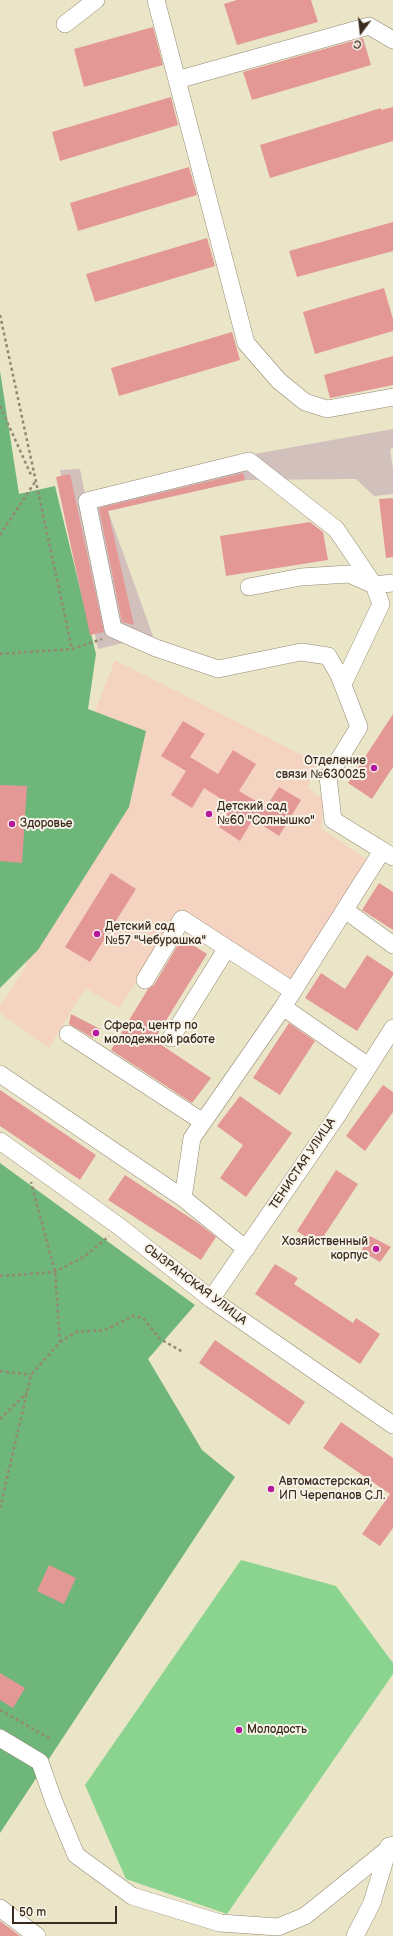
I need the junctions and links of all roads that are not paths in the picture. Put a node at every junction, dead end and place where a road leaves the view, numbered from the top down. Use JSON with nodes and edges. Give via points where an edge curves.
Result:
{"nodes":[{"id":1,"x":96,"y":0,"type":"edge"},
{"id":2,"x":156,"y":0,"type":"edge"},
{"id":3,"x":64,"y":24,"type":"dead end"},
{"id":4,"x":393,"y":40,"type":"edge"},
{"id":5,"x":177,"y":80,"type":"junction"},
{"id":6,"x":393,"y":397,"type":"edge"},
{"id":7,"x":393,"y":583,"type":"edge"},
{"id":8,"x":374,"y":585,"type":"junction"},
{"id":9,"x":250,"y":587,"type":"dead end"},
{"id":10,"x":343,"y":684,"type":"junction"},
{"id":11,"x":388,"y":854,"type":"edge"},
{"id":12,"x":345,"y":910,"type":"junction"},
{"id":13,"x":393,"y":945,"type":"edge"},
{"id":14,"x":227,"y":948,"type":"junction"},
{"id":15,"x":144,"y":980,"type":"dead end"},
{"id":16,"x":293,"y":991,"type":"junction"},
{"id":17,"x":283,"y":1007,"type":"junction"},
{"id":18,"x":393,"y":1028,"type":"edge"},
{"id":19,"x":68,"y":1034,"type":"dead end"},
{"id":20,"x":171,"y":1038,"type":"dead end"},
{"id":21,"x":368,"y":1066,"type":"junction"},
{"id":22,"x":0,"y":1074,"type":"edge"},
{"id":23,"x":203,"y":1122,"type":"junction"},
{"id":24,"x":0,"y":1141,"type":"edge"},
{"id":25,"x":183,"y":1198,"type":"junction"},
{"id":26,"x":246,"y":1249,"type":"junction"},
{"id":27,"x":212,"y":1299,"type":"junction"},
{"id":28,"x":393,"y":1426,"type":"edge"},
{"id":29,"x":0,"y":1738,"type":"edge"},
{"id":30,"x":391,"y":1845,"type":"edge"},
{"id":31,"x":0,"y":1908,"type":"edge"},
{"id":32,"x":37,"y":1936,"type":"edge"},
{"id":33,"x":355,"y":1936,"type":"edge"}],
"edges":[{"from":1,"to":3,"type":"street"},
{"from":2,"to":5,"type":"street"},
{"from":4,"to":5,"type":"street","via":[[369,26]]},
{"from":5,"to":6,"type":"street","via":[[246,343],[279,381],[305,402],[327,409]]},
{"from":7,"to":8,"type":"street"},
{"from":8,"to":9,"type":"street","via":[[349,574],[301,577]]},
{"from":8,"to":10,"type":"street","via":[[381,604]]},
{"from":8,"to":10,"type":"street","via":[[336,529],[249,461],[87,501],[113,629],[156,648],[218,669],[301,652],[328,656]]},
{"from":10,"to":11,"type":"street","via":[[359,727],[328,777],[333,820]]},
{"from":11,"to":12,"type":"street"},
{"from":12,"to":13,"type":"street"},
{"from":12,"to":16,"type":"street"},
{"from":14,"to":15,"type":"street","via":[[182,919]]},
{"from":14,"to":16,"type":"street"},
{"from":14,"to":20,"type":"street"},
{"from":16,"to":17,"type":"street"},
{"from":17,"to":21,"type":"street"},
{"from":17,"to":23,"type":"street"},
{"from":18,"to":21,"type":"street","name":"ТЕНИСТАЯ УЛИЦА"},
{"from":19,"to":23,"type":"street"},
{"from":21,"to":26,"type":"street","name":"ТЕНИСТАЯ УЛИЦА"},
{"from":22,"to":25,"type":"street"},
{"from":23,"to":25,"type":"street","via":[[192,1138]]},
{"from":24,"to":27,"type":"street","name":"СЫЗРАНСКАЯ УЛИЦА","via":[[120,1227]]},
{"from":25,"to":26,"type":"street"},
{"from":26,"to":27,"type":"street","name":"ТЕНИСТАЯ УЛИЦА"},
{"from":27,"to":28,"type":"street","name":"СЫЗРАНСКАЯ УЛИЦА"},
{"from":29,"to":30,"type":"street","via":[[40,1762],[76,1855],[132,1896],[220,1923],[278,1926],[305,1916]]},
{"from":30,"to":33,"type":"street","via":[[372,1903]]},
{"from":31,"to":32,"type":"street"}]}
